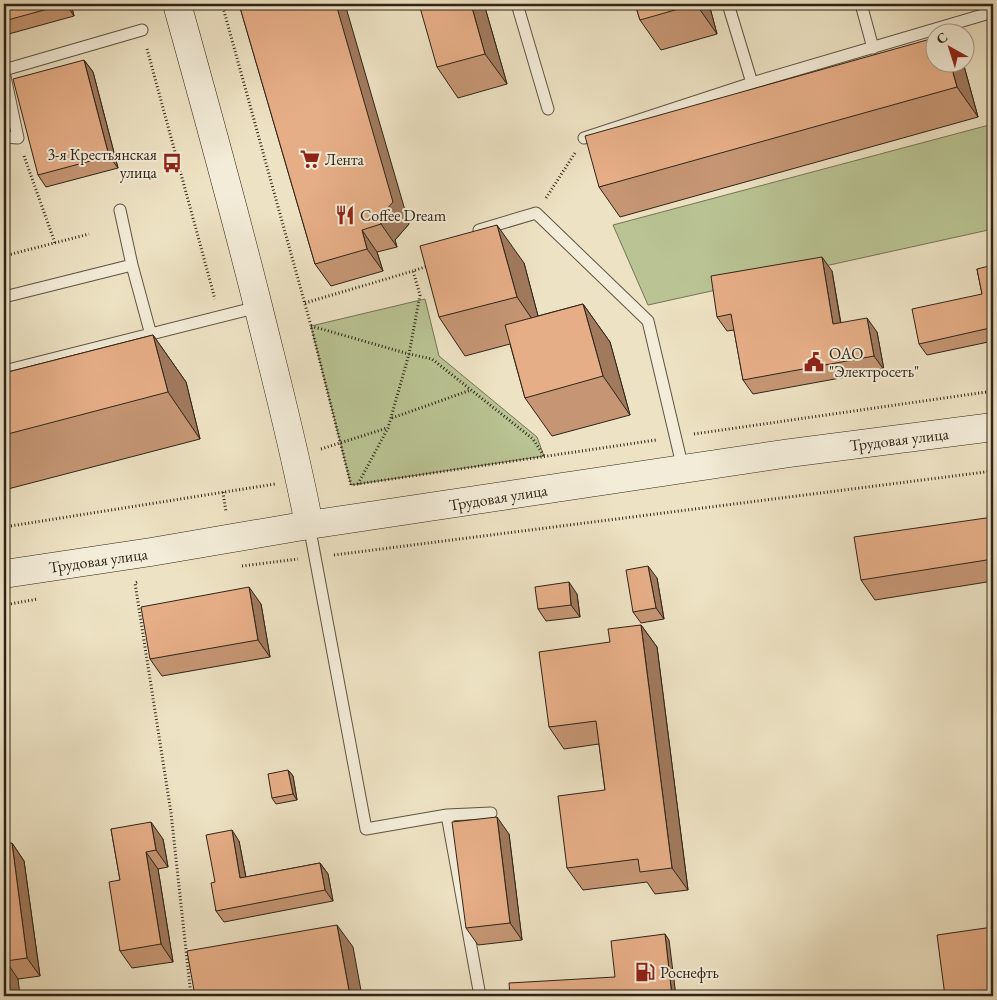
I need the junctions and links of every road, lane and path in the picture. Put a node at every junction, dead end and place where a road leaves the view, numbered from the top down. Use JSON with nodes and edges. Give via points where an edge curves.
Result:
{"nodes":[{"id":1,"x":137,"y":4,"type":"edge"},
{"id":2,"x":177,"y":4,"type":"edge"},
{"id":3,"x":222,"y":4,"type":"edge"},
{"id":4,"x":517,"y":4,"type":"edge"},
{"id":5,"x":728,"y":4,"type":"edge"},
{"id":6,"x":860,"y":4,"type":"edge"},
{"id":7,"x":993,"y":12,"type":"edge"},
{"id":8,"x":142,"y":30,"type":"junction"},
{"id":9,"x":873,"y":48,"type":"junction"},
{"id":10,"x":4,"y":71,"type":"edge"},
{"id":11,"x":752,"y":83,"type":"junction"},
{"id":12,"x":548,"y":109,"type":"dead end"},
{"id":13,"x":4,"y":137,"type":"edge"},
{"id":14,"x":18,"y":138,"type":"junction"},
{"id":15,"x":584,"y":138,"type":"joint"},
{"id":16,"x":120,"y":210,"type":"dead end"},
{"id":17,"x":536,"y":213,"type":"junction"},
{"id":18,"x":470,"y":233,"type":"edge"},
{"id":19,"x":89,"y":234,"type":"dead end"},
{"id":20,"x":55,"y":243,"type":"junction"},
{"id":21,"x":4,"y":256,"type":"edge"},
{"id":22,"x":132,"y":265,"type":"junction"},
{"id":23,"x":432,"y":265,"type":"edge"},
{"id":24,"x":414,"y":271,"type":"junction"},
{"id":25,"x":4,"y":297,"type":"edge"},
{"id":26,"x":304,"y":303,"type":"junction"},
{"id":27,"x":217,"y":304,"type":"dead end"},
{"id":28,"x":258,"y":307,"type":"junction"},
{"id":29,"x":311,"y":326,"type":"junction"},
{"id":30,"x":151,"y":335,"type":"junction"},
{"id":31,"x":409,"y":354,"type":"junction"},
{"id":32,"x":4,"y":371,"type":"edge"},
{"id":33,"x":471,"y":390,"type":"junction"},
{"id":34,"x":993,"y":390,"type":"edge"},
{"id":35,"x":392,"y":418,"type":"junction"},
{"id":36,"x":993,"y":427,"type":"edge"},
{"id":37,"x":388,"y":428,"type":"junction"},
{"id":38,"x":676,"y":437,"type":"junction"},
{"id":39,"x":340,"y":443,"type":"junction"},
{"id":40,"x":321,"y":449,"type":"dead end"},
{"id":41,"x":544,"y":456,"type":"junction"},
{"id":42,"x":683,"y":468,"type":"junction"},
{"id":43,"x":993,"y":471,"type":"edge"},
{"id":44,"x":279,"y":484,"type":"dead end"},
{"id":45,"x":358,"y":484,"type":"junction"},
{"id":46,"x":223,"y":492,"type":"junction"},
{"id":47,"x":228,"y":520,"type":"dead end"},
{"id":48,"x":309,"y":524,"type":"junction"},
{"id":49,"x":4,"y":527,"type":"edge"},
{"id":50,"x":315,"y":557,"type":"junction"},
{"id":51,"x":236,"y":567,"type":"dead end"},
{"id":52,"x":4,"y":574,"type":"edge"},
{"id":53,"x":144,"y":581,"type":"dead end"},
{"id":54,"x":491,"y":813,"type":"dead end"},
{"id":55,"x":447,"y":815,"type":"junction"},
{"id":56,"x":191,"y":996,"type":"edge"},
{"id":57,"x":480,"y":996,"type":"edge"}],
"edges":[{"from":1,"to":8,"type":"path"},
{"from":2,"to":28,"type":"main road","via":[[224,170]]},
{"from":3,"to":26,"type":"path"},
{"from":4,"to":12,"type":"lane"},
{"from":5,"to":11,"type":"lane"},
{"from":6,"to":9,"type":"lane"},
{"from":7,"to":9,"type":"lane"},
{"from":8,"to":10,"type":"lane"},
{"from":8,"to":27,"type":"path"},
{"from":9,"to":11,"type":"lane"},
{"from":10,"to":14,"type":"lane"},
{"from":11,"to":15,"type":"lane"},
{"from":13,"to":14,"type":"lane"},
{"from":14,"to":20,"type":"path"},
{"from":15,"to":17,"type":"path"},
{"from":16,"to":22,"type":"lane"},
{"from":17,"to":18,"type":"lane"},
{"from":17,"to":38,"type":"lane","via":[[648,322]]},
{"from":19,"to":20,"type":"path"},
{"from":20,"to":21,"type":"path"},
{"from":22,"to":25,"type":"lane"},
{"from":22,"to":30,"type":"lane"},
{"from":23,"to":24,"type":"path"},
{"from":24,"to":26,"type":"path"},
{"from":24,"to":31,"type":"path","via":[[420,295]]},
{"from":26,"to":29,"type":"path"},
{"from":28,"to":30,"type":"lane"},
{"from":28,"to":48,"type":"main road","via":[[296,455]]},
{"from":29,"to":31,"type":"path"},
{"from":29,"to":39,"type":"path"},
{"from":30,"to":32,"type":"lane"},
{"from":31,"to":33,"type":"path","via":[[432,359]]},
{"from":31,"to":35,"type":"path"},
{"from":33,"to":35,"type":"path"},
{"from":33,"to":41,"type":"path","via":[[533,439]]},
{"from":34,"to":38,"type":"path"},
{"from":35,"to":37,"type":"path"},
{"from":36,"to":42,"type":"main road","name":"Трудовая улица"},
{"from":37,"to":39,"type":"path"},
{"from":37,"to":45,"type":"path"},
{"from":38,"to":41,"type":"path"},
{"from":38,"to":42,"type":"lane"},
{"from":39,"to":40,"type":"path"},
{"from":39,"to":45,"type":"path","via":[[351,485]]},
{"from":41,"to":45,"type":"path"},
{"from":42,"to":48,"type":"main road","name":"Трудовая улица"},
{"from":43,"to":50,"type":"path"},
{"from":44,"to":46,"type":"path"},
{"from":46,"to":47,"type":"path"},
{"from":46,"to":49,"type":"path"},
{"from":48,"to":50,"type":"lane"},
{"from":48,"to":52,"type":"main road","name":"Трудовая улица"},
{"from":50,"to":51,"type":"path"},
{"from":50,"to":55,"type":"lane","via":[[366,829]]},
{"from":53,"to":56,"type":"path","via":[[135,583],[171,813]]},
{"from":54,"to":55,"type":"lane"},
{"from":55,"to":57,"type":"lane"}]}
